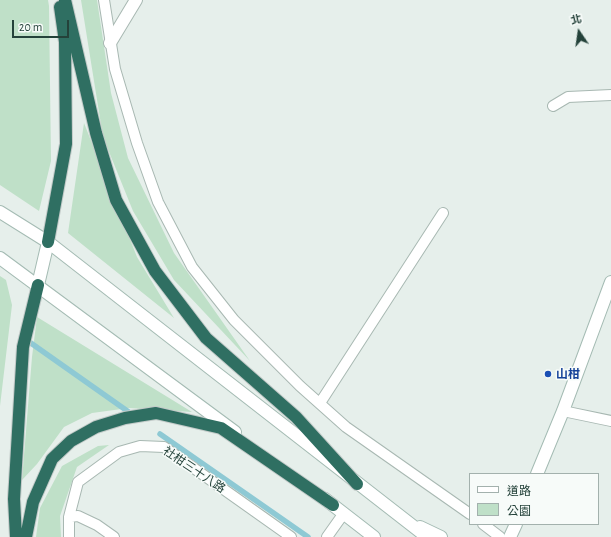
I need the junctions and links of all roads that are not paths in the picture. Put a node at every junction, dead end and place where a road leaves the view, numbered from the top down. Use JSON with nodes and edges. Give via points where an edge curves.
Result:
{"nodes":[{"id":1,"x":59,"y":0,"type":"edge"},
{"id":2,"x":65,"y":0,"type":"edge"},
{"id":3,"x":104,"y":0,"type":"edge"},
{"id":4,"x":136,"y":0,"type":"edge"},
{"id":5,"x":110,"y":43,"type":"junction"},
{"id":6,"x":611,"y":94,"type":"edge"},
{"id":7,"x":553,"y":106,"type":"dead end"},
{"id":8,"x":0,"y":212,"type":"edge"},
{"id":9,"x":443,"y":213,"type":"dead end"},
{"id":10,"x":48,"y":242,"type":"junction"},
{"id":11,"x":0,"y":258,"type":"edge"},
{"id":12,"x":611,"y":282,"type":"edge"},
{"id":13,"x":38,"y":285,"type":"junction"},
{"id":14,"x":320,"y":402,"type":"junction"},
{"id":15,"x":563,"y":411,"type":"junction"},
{"id":16,"x":611,"y":421,"type":"edge"},
{"id":17,"x":537,"y":473,"type":"edge"},
{"id":18,"x":357,"y":484,"type":"junction"},
{"id":19,"x":333,"y":505,"type":"junction"},
{"id":20,"x":344,"y":513,"type":"junction"},
{"id":21,"x":469,"y":513,"type":"edge"},
{"id":22,"x":69,"y":517,"type":"junction"},
{"id":23,"x":404,"y":519,"type":"junction"},
{"id":24,"x":483,"y":525,"type":"edge"},
{"id":25,"x":16,"y":537,"type":"edge"},
{"id":26,"x":26,"y":537,"type":"edge"},
{"id":27,"x":69,"y":537,"type":"edge"},
{"id":28,"x":114,"y":537,"type":"edge"},
{"id":29,"x":291,"y":537,"type":"edge"},
{"id":30,"x":327,"y":537,"type":"edge"},
{"id":31,"x":374,"y":537,"type":"edge"},
{"id":32,"x":426,"y":537,"type":"edge"},
{"id":33,"x":441,"y":537,"type":"edge"},
{"id":34,"x":500,"y":537,"type":"edge"}],
"edges":[{"from":1,"to":10,"type":"highway","via":[[65,42],[66,144]]},
{"from":2,"to":18,"type":"highway","via":[[96,133],[116,200],[155,271],[206,338],[296,417]]},
{"from":3,"to":5,"type":"lane"},
{"from":4,"to":5,"type":"main road"},
{"from":5,"to":14,"type":"lane","via":[[137,143],[158,202],[192,268],[234,320]]},
{"from":6,"to":7,"type":"lane","via":[[568,97]]},
{"from":8,"to":10,"type":"main road"},
{"from":9,"to":14,"type":"lane"},
{"from":10,"to":13,"type":"main road"},
{"from":10,"to":18,"type":"main road"},
{"from":11,"to":13,"type":"main road"},
{"from":12,"to":15,"type":"main road"},
{"from":13,"to":19,"type":"main road"},
{"from":13,"to":25,"type":"highway","via":[[23,348],[14,499]]},
{"from":14,"to":21,"type":"lane","via":[[346,427]]},
{"from":15,"to":16,"type":"lane"},
{"from":15,"to":17,"type":"main road"},
{"from":18,"to":23,"type":"main road"},
{"from":19,"to":20,"type":"main road"},
{"from":19,"to":26,"type":"highway","via":[[221,428],[156,413],[125,418],[96,428],[71,441],[52,458],[32,502]]},
{"from":20,"to":30,"type":"lane"},
{"from":20,"to":31,"type":"main road"},
{"from":22,"to":27,"type":"lane","name":"社柑三十八路"},
{"from":22,"to":28,"type":"lane","via":[[78,516]]},
{"from":22,"to":29,"type":"lane","name":"社柑三十八路","via":[[78,482],[119,452],[140,446],[164,447]]},
{"from":23,"to":32,"type":"main road"},
{"from":23,"to":33,"type":"main road"},
{"from":24,"to":34,"type":"lane"}]}
